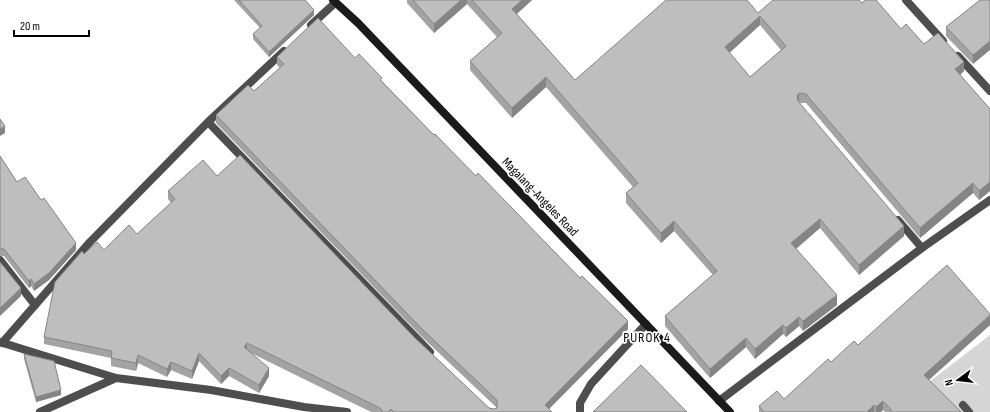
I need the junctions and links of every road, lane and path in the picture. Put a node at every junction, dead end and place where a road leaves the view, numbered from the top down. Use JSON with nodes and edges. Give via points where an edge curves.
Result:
{"nodes":[{"id":1,"x":906,"y":0,"type":"edge"},
{"id":2,"x":334,"y":1,"type":"edge"},
{"id":3,"x":306,"y":30,"type":"edge"},
{"id":4,"x":289,"y":46,"type":"edge"},
{"id":5,"x":990,"y":91,"type":"edge"},
{"id":6,"x":208,"y":122,"type":"junction"},
{"id":7,"x":990,"y":200,"type":"edge"},
{"id":8,"x":892,"y":213,"type":"edge"},
{"id":9,"x":922,"y":248,"type":"junction"},
{"id":10,"x":0,"y":260,"type":"edge"},
{"id":11,"x":35,"y":306,"type":"junction"},
{"id":12,"x":646,"y":324,"type":"junction"},
{"id":13,"x":1,"y":342,"type":"edge"},
{"id":14,"x":435,"y":357,"type":"edge"},
{"id":15,"x":116,"y":378,"type":"junction"},
{"id":16,"x":719,"y":401,"type":"junction"},
{"id":17,"x":963,"y":405,"type":"dead end"},
{"id":18,"x":301,"y":409,"type":"edge"},
{"id":19,"x":40,"y":412,"type":"edge"},
{"id":20,"x":347,"y":412,"type":"edge"},
{"id":21,"x":580,"y":412,"type":"edge"},
{"id":22,"x":730,"y":412,"type":"edge"},
{"id":23,"x":969,"y":412,"type":"edge"}],
"edges":[{"from":1,"to":5,"type":"street"},
{"from":2,"to":3,"type":"street"},
{"from":2,"to":12,"type":"main road","name":"Magalang-Angeles Road"},
{"from":4,"to":6,"type":"street"},
{"from":6,"to":11,"type":"street","via":[[90,242]]},
{"from":6,"to":14,"type":"street"},
{"from":7,"to":9,"type":"street"},
{"from":8,"to":9,"type":"street"},
{"from":9,"to":16,"type":"street"},
{"from":10,"to":11,"type":"street"},
{"from":11,"to":13,"type":"street"},
{"from":12,"to":16,"type":"main road","name":"Magalang-Angeles Road"},
{"from":12,"to":21,"type":"street","via":[[591,384],[580,403]]},
{"from":13,"to":15,"type":"street"},
{"from":15,"to":18,"type":"street","via":[[211,390]]},
{"from":15,"to":19,"type":"street"},
{"from":16,"to":22,"type":"main road","name":"Magalang-Angeles Road"},
{"from":17,"to":23,"type":"street"},
{"from":18,"to":20,"type":"street"}]}
